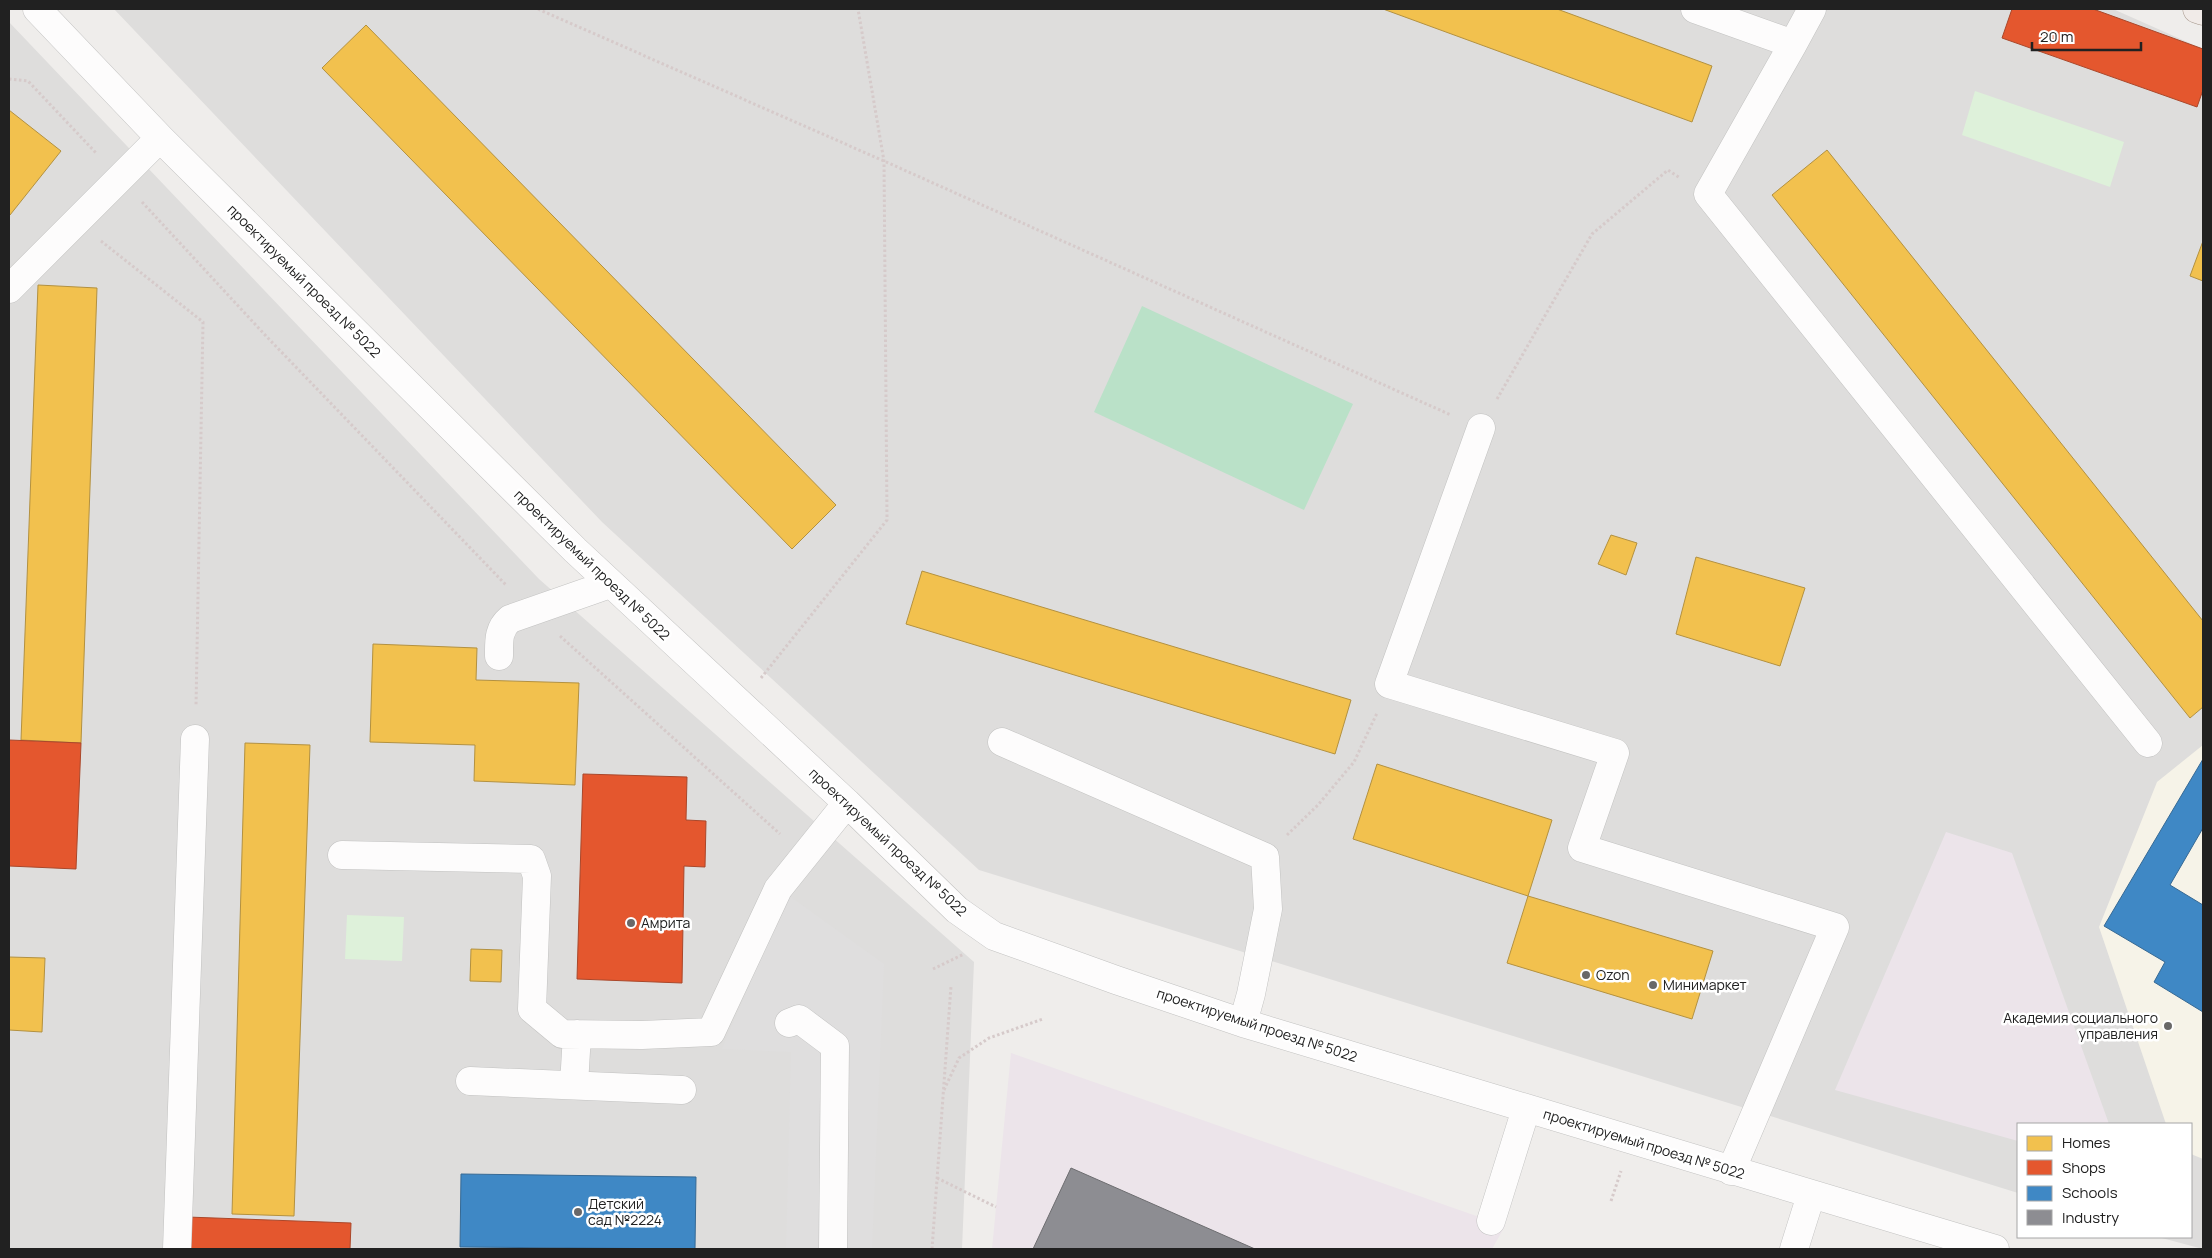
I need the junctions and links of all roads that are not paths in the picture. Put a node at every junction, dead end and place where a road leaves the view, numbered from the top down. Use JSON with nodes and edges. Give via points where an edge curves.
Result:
{"nodes":[{"id":1,"x":37,"y":9,"type":"edge"},
{"id":2,"x":1695,"y":9,"type":"edge"},
{"id":3,"x":1812,"y":9,"type":"edge"},
{"id":4,"x":2197,"y":9,"type":"edge"},
{"id":5,"x":2203,"y":12,"type":"edge"},
{"id":6,"x":1793,"y":44,"type":"junction"},
{"id":7,"x":160,"y":138,"type":"junction"},
{"id":8,"x":9,"y":289,"type":"edge"},
{"id":9,"x":1481,"y":428,"type":"road end"},
{"id":10,"x":610,"y":584,"type":"junction"},
{"id":11,"x":499,"y":656,"type":"dead end"},
{"id":12,"x":195,"y":740,"type":"road end"},
{"id":13,"x":1002,"y":742,"type":"dead end"},
{"id":14,"x":2148,"y":744,"type":"dead end"},
{"id":15,"x":847,"y":803,"type":"junction"},
{"id":16,"x":342,"y":855,"type":"dead end"},
{"id":17,"x":789,"y":1023,"type":"dead end"},
{"id":18,"x":1243,"y":1023,"type":"junction"},
{"id":19,"x":577,"y":1034,"type":"junction"},
{"id":20,"x":470,"y":1081,"type":"dead end"},
{"id":21,"x":574,"y":1085,"type":"junction"},
{"id":22,"x":682,"y":1090,"type":"dead end"},
{"id":23,"x":1526,"y":1109,"type":"junction"},
{"id":24,"x":1732,"y":1171,"type":"junction"},
{"id":25,"x":1811,"y":1195,"type":"junction"},
{"id":26,"x":1491,"y":1221,"type":"dead end"},
{"id":27,"x":177,"y":1249,"type":"edge"},
{"id":28,"x":833,"y":1249,"type":"edge"},
{"id":29,"x":1794,"y":1249,"type":"edge"},
{"id":30,"x":1995,"y":1249,"type":"edge"}],
"edges":[{"from":1,"to":7,"type":"street","name":"проектируемый проезд № 5022"},
{"from":2,"to":6,"type":"street"},
{"from":3,"to":6,"type":"street"},
{"from":4,"to":5,"type":"main road"},
{"from":6,"to":14,"type":"street","via":[[1708,194]]},
{"from":7,"to":8,"type":"street"},
{"from":7,"to":10,"type":"street","name":"проектируемый проезд № 5022"},
{"from":9,"to":24,"type":"street","via":[[1389,684],[1615,753],[1582,848],[1835,926]]},
{"from":10,"to":11,"type":"street","via":[[519,614],[503,624]]},
{"from":10,"to":15,"type":"street","name":"проектируемый проезд № 5022"},
{"from":12,"to":27,"type":"street"},
{"from":13,"to":18,"type":"street","via":[[1265,857],[1268,909],[1252,994]]},
{"from":15,"to":18,"type":"street","name":"проектируемый проезд № 5022","via":[[957,910],[994,936]]},
{"from":15,"to":19,"type":"street","via":[[778,889],[711,1032]]},
{"from":16,"to":19,"type":"street","via":[[530,859],[537,876],[532,1009],[562,1034]]},
{"from":17,"to":28,"type":"street","via":[[799,1020],[835,1046]]},
{"from":18,"to":23,"type":"street","name":"проектируемый проезд № 5022"},
{"from":19,"to":21,"type":"street"},
{"from":20,"to":21,"type":"street"},
{"from":21,"to":22,"type":"street"},
{"from":23,"to":24,"type":"street","name":"проектируемый проезд № 5022"},
{"from":23,"to":26,"type":"street"},
{"from":24,"to":25,"type":"street","name":"проектируемый проезд № 5022"},
{"from":25,"to":29,"type":"street"},
{"from":25,"to":30,"type":"street","name":"проектируемый проезд № 5022"}]}
